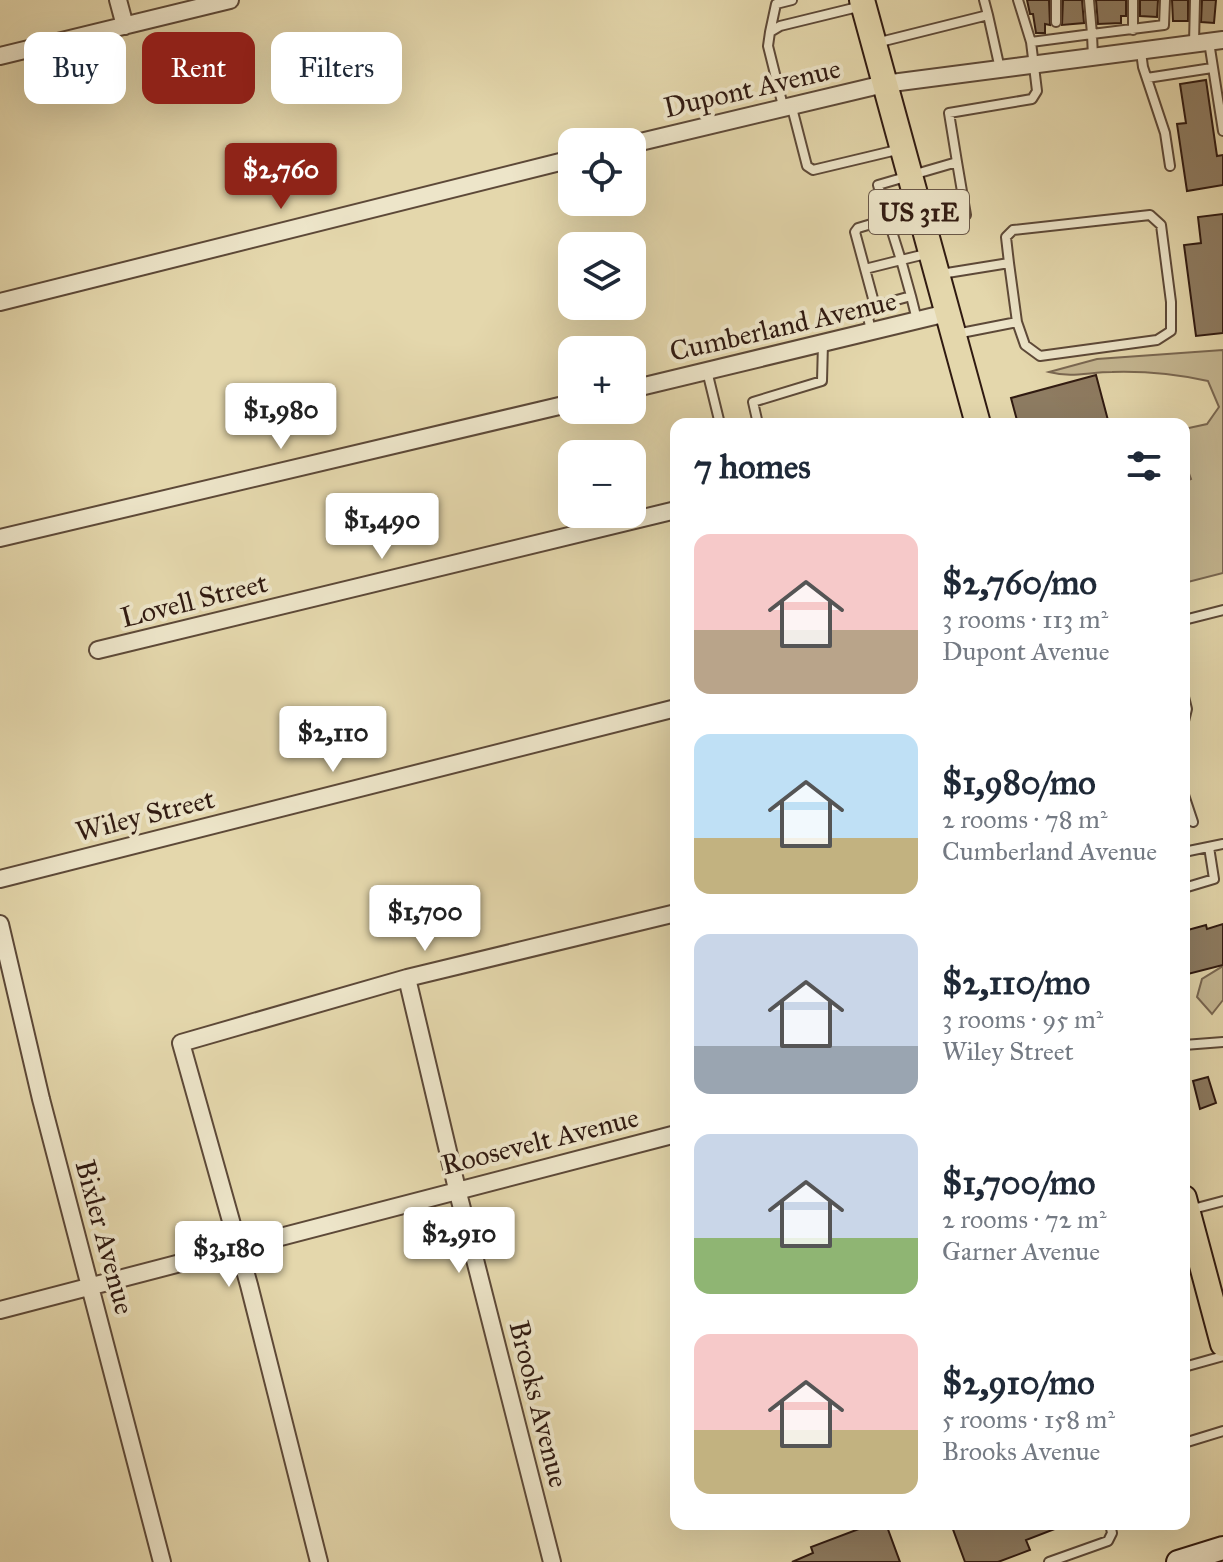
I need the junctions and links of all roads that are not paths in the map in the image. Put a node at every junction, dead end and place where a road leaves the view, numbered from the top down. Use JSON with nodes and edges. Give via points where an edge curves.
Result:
{"nodes":[{"id":1,"x":118,"y":0,"type":"edge"},
{"id":2,"x":230,"y":0,"type":"edge"},
{"id":3,"x":792,"y":0,"type":"edge"},
{"id":4,"x":984,"y":0,"type":"edge"},
{"id":5,"x":1018,"y":0,"type":"edge"},
{"id":6,"x":1056,"y":0,"type":"edge"},
{"id":7,"x":1089,"y":0,"type":"edge"},
{"id":8,"x":1133,"y":0,"type":"edge"},
{"id":9,"x":1165,"y":0,"type":"edge"},
{"id":10,"x":1195,"y":0,"type":"edge"},
{"id":11,"x":862,"y":3,"type":"edge"},
{"id":12,"x":988,"y":15,"type":"junction"},
{"id":13,"x":1056,"y":22,"type":"dead end"},
{"id":14,"x":125,"y":26,"type":"junction"},
{"id":15,"x":1133,"y":30,"type":"junction"},
{"id":16,"x":770,"y":32,"type":"junction"},
{"id":17,"x":1092,"y":34,"type":"junction"},
{"id":18,"x":1031,"y":42,"type":"junction"},
{"id":19,"x":1209,"y":43,"type":"edge"},
{"id":20,"x":874,"y":44,"type":"junction"},
{"id":21,"x":1141,"y":52,"type":"junction"},
{"id":22,"x":0,"y":56,"type":"edge"},
{"id":23,"x":1093,"y":58,"type":"junction"},
{"id":24,"x":1034,"y":66,"type":"junction"},
{"id":25,"x":1212,"y":68,"type":"junction"},
{"id":26,"x":1000,"y":70,"type":"junction"},
{"id":27,"x":1147,"y":78,"type":"junction"},
{"id":28,"x":884,"y":84,"type":"junction"},
{"id":29,"x":787,"y":105,"type":"junction"},
{"id":30,"x":1223,"y":131,"type":"edge"},
{"id":31,"x":646,"y":140,"type":"edge"},
{"id":32,"x":902,"y":148,"type":"junction"},
{"id":33,"x":558,"y":162,"type":"edge"},
{"id":34,"x":957,"y":162,"type":"junction"},
{"id":35,"x":1170,"y":166,"type":"dead end"},
{"id":36,"x":909,"y":175,"type":"junction"},
{"id":37,"x":919,"y":211,"type":"junction"},
{"id":38,"x":966,"y":215,"type":"dead end"},
{"id":39,"x":888,"y":219,"type":"junction"},
{"id":40,"x":872,"y":224,"type":"junction"},
{"id":41,"x":875,"y":234,"type":"dead end"},
{"id":42,"x":901,"y":260,"type":"junction"},
{"id":43,"x":1009,"y":263,"type":"junction"},
{"id":44,"x":933,"y":264,"type":"junction"},
{"id":45,"x":865,"y":269,"type":"junction"},
{"id":46,"x":911,"y":296,"type":"junction"},
{"id":47,"x":0,"y":302,"type":"edge"},
{"id":48,"x":875,"y":306,"type":"junction"},
{"id":49,"x":917,"y":320,"type":"junction"},
{"id":50,"x":1017,"y":322,"type":"junction"},
{"id":51,"x":950,"y":324,"type":"junction"},
{"id":52,"x":871,"y":331,"type":"junction"},
{"id":53,"x":823,"y":342,"type":"junction"},
{"id":54,"x":707,"y":371,"type":"junction"},
{"id":55,"x":646,"y":386,"type":"edge"},
{"id":56,"x":558,"y":406,"type":"edge"},
{"id":57,"x":719,"y":418,"type":"edge"},
{"id":58,"x":757,"y":418,"type":"edge"},
{"id":59,"x":976,"y":418,"type":"edge"},
{"id":60,"x":670,"y":511,"type":"edge"},
{"id":61,"x":0,"y":538,"type":"edge"},
{"id":62,"x":1223,"y":610,"type":"edge"},
{"id":63,"x":1190,"y":618,"type":"edge"},
{"id":64,"x":98,"y":650,"type":"dead end"},
{"id":65,"x":670,"y":710,"type":"edge"},
{"id":66,"x":1190,"y":813,"type":"edge"},
{"id":67,"x":1193,"y":822,"type":"dead end"},
{"id":68,"x":1223,"y":844,"type":"edge"},
{"id":69,"x":1209,"y":847,"type":"junction"},
{"id":70,"x":1190,"y":851,"type":"edge"},
{"id":71,"x":0,"y":879,"type":"edge"},
{"id":72,"x":1190,"y":886,"type":"edge"},
{"id":73,"x":670,"y":914,"type":"edge"},
{"id":74,"x":0,"y":924,"type":"edge"},
{"id":75,"x":407,"y":978,"type":"junction"},
{"id":76,"x":1223,"y":1042,"type":"edge"},
{"id":77,"x":1190,"y":1045,"type":"edge"},
{"id":78,"x":670,"y":1136,"type":"edge"},
{"id":79,"x":457,"y":1189,"type":"junction"},
{"id":80,"x":1223,"y":1201,"type":"edge"},
{"id":81,"x":1190,"y":1204,"type":"edge"},
{"id":82,"x":1190,"y":1217,"type":"edge"},
{"id":83,"x":238,"y":1247,"type":"junction"},
{"id":84,"x":92,"y":1288,"type":"junction"},
{"id":85,"x":1218,"y":1305,"type":"edge"},
{"id":86,"x":0,"y":1310,"type":"edge"},
{"id":87,"x":1223,"y":1344,"type":"edge"},
{"id":88,"x":1223,"y":1356,"type":"edge"},
{"id":89,"x":1190,"y":1365,"type":"edge"},
{"id":90,"x":1223,"y":1431,"type":"edge"},
{"id":91,"x":1190,"y":1441,"type":"edge"},
{"id":92,"x":1111,"y":1530,"type":"edge"},
{"id":93,"x":1220,"y":1553,"type":"edge"},
{"id":94,"x":162,"y":1562,"type":"edge"},
{"id":95,"x":319,"y":1562,"type":"edge"},
{"id":96,"x":552,"y":1562,"type":"edge"},
{"id":97,"x":1049,"y":1562,"type":"edge"},
{"id":98,"x":1178,"y":1562,"type":"edge"}],
"edges":[{"from":1,"to":14,"type":"street"},
{"from":2,"to":14,"type":"street"},
{"from":3,"to":16,"type":"lane","via":[[776,4]]},
{"from":4,"to":12,"type":"lane"},
{"from":5,"to":18,"type":"lane"},
{"from":6,"to":13,"type":"lane"},
{"from":7,"to":17,"type":"lane"},
{"from":8,"to":15,"type":"lane"},
{"from":9,"to":15,"type":"lane","via":[[1164,25]]},
{"from":10,"to":19,"type":"lane"},
{"from":11,"to":16,"type":"lane"},
{"from":11,"to":20,"type":"main road","number":"US 31E"},
{"from":12,"to":20,"type":"lane"},
{"from":12,"to":26,"type":"lane"},
{"from":14,"to":22,"type":"street"},
{"from":15,"to":17,"type":"lane"},
{"from":16,"to":29,"type":"lane","via":[[768,46]]},
{"from":17,"to":18,"type":"lane"},
{"from":17,"to":23,"type":"lane"},
{"from":18,"to":24,"type":"lane"},
{"from":19,"to":21,"type":"street","name":"Dupont Avenue"},
{"from":19,"to":25,"type":"lane"},
{"from":20,"to":28,"type":"main road","number":"US 31E"},
{"from":21,"to":23,"type":"street","name":"Dupont Avenue"},
{"from":21,"to":27,"type":"lane"},
{"from":23,"to":24,"type":"street","name":"Dupont Avenue"},
{"from":24,"to":26,"type":"street","name":"Dupont Avenue"},
{"from":24,"to":34,"type":"lane","via":[[1037,91],[1032,99],[949,113]]},
{"from":25,"to":27,"type":"lane"},
{"from":25,"to":30,"type":"lane"},
{"from":26,"to":28,"type":"street","name":"Dupont Avenue"},
{"from":27,"to":35,"type":"lane"},
{"from":28,"to":29,"type":"street","name":"Dupont Avenue"},
{"from":28,"to":32,"type":"main road","number":"US 31E"},
{"from":29,"to":31,"type":"street","name":"Dupont Avenue"},
{"from":29,"to":32,"type":"lane","via":[[807,166],[813,170]]},
{"from":32,"to":36,"type":"main road","number":"US 31E"},
{"from":33,"to":47,"type":"street"},
{"from":34,"to":36,"type":"lane"},
{"from":34,"to":38,"type":"lane"},
{"from":36,"to":37,"type":"main road","number":"US 31E"},
{"from":36,"to":39,"type":"lane","via":[[878,185]]},
{"from":37,"to":39,"type":"lane"},
{"from":37,"to":44,"type":"main road","number":"US 31E"},
{"from":39,"to":40,"type":"lane"},
{"from":39,"to":42,"type":"lane"},
{"from":40,"to":41,"type":"lane"},
{"from":40,"to":45,"type":"lane","via":[[855,232]]},
{"from":42,"to":44,"type":"lane"},
{"from":42,"to":45,"type":"lane","via":[[881,259]]},
{"from":42,"to":46,"type":"lane"},
{"from":43,"to":44,"type":"lane"},
{"from":43,"to":50,"type":"lane"},
{"from":43,"to":50,"type":"lane","via":[[1006,237],[1013,230],[1150,215],[1161,225],[1171,331],[1157,340],[1040,356],[1025,345]]},
{"from":44,"to":51,"type":"main road","number":"US 31E"},
{"from":45,"to":48,"type":"lane"},
{"from":46,"to":48,"type":"lane"},
{"from":46,"to":49,"type":"lane"},
{"from":48,"to":52,"type":"lane","via":[[866,308]]},
{"from":49,"to":51,"type":"street","name":"Cumberland Avenue"},
{"from":49,"to":52,"type":"street","name":"Cumberland Avenue"},
{"from":50,"to":51,"type":"lane"},
{"from":51,"to":59,"type":"main road","number":"US 31E"},
{"from":52,"to":53,"type":"street","name":"Cumberland Avenue"},
{"from":53,"to":54,"type":"street","name":"Cumberland Avenue"},
{"from":53,"to":58,"type":"lane","via":[[822,381],[753,402]]},
{"from":54,"to":55,"type":"street","name":"Cumberland Avenue"},
{"from":54,"to":57,"type":"lane"},
{"from":56,"to":61,"type":"street"},
{"from":60,"to":64,"type":"street","name":"Lovell Street"},
{"from":62,"to":63,"type":"lane"},
{"from":65,"to":71,"type":"street","name":"Wiley Street"},
{"from":66,"to":67,"type":"lane"},
{"from":68,"to":69,"type":"lane"},
{"from":69,"to":70,"type":"lane"},
{"from":69,"to":72,"type":"lane","via":[[1214,879]]},
{"from":73,"to":75,"type":"street"},
{"from":74,"to":84,"type":"street","name":"Bixler Avenue"},
{"from":75,"to":79,"type":"street","name":"Brooks Avenue"},
{"from":75,"to":83,"type":"street","via":[[181,1043]]},
{"from":76,"to":77,"type":"lane"},
{"from":78,"to":79,"type":"street","name":"Roosevelt Avenue"},
{"from":79,"to":83,"type":"street","name":"Roosevelt Avenue"},
{"from":79,"to":96,"type":"street","name":"Brooks Avenue"},
{"from":80,"to":81,"type":"lane"},
{"from":82,"to":85,"type":"main road"},
{"from":83,"to":84,"type":"street","name":"Roosevelt Avenue"},
{"from":83,"to":95,"type":"street"},
{"from":84,"to":86,"type":"street","name":"Roosevelt Avenue"},
{"from":84,"to":94,"type":"street","name":"Bixler Avenue"},
{"from":85,"to":87,"type":"main road"},
{"from":88,"to":89,"type":"lane"},
{"from":90,"to":91,"type":"lane"},
{"from":92,"to":97,"type":"lane","via":[[1108,1541]]},
{"from":93,"to":98,"type":"street"}]}
